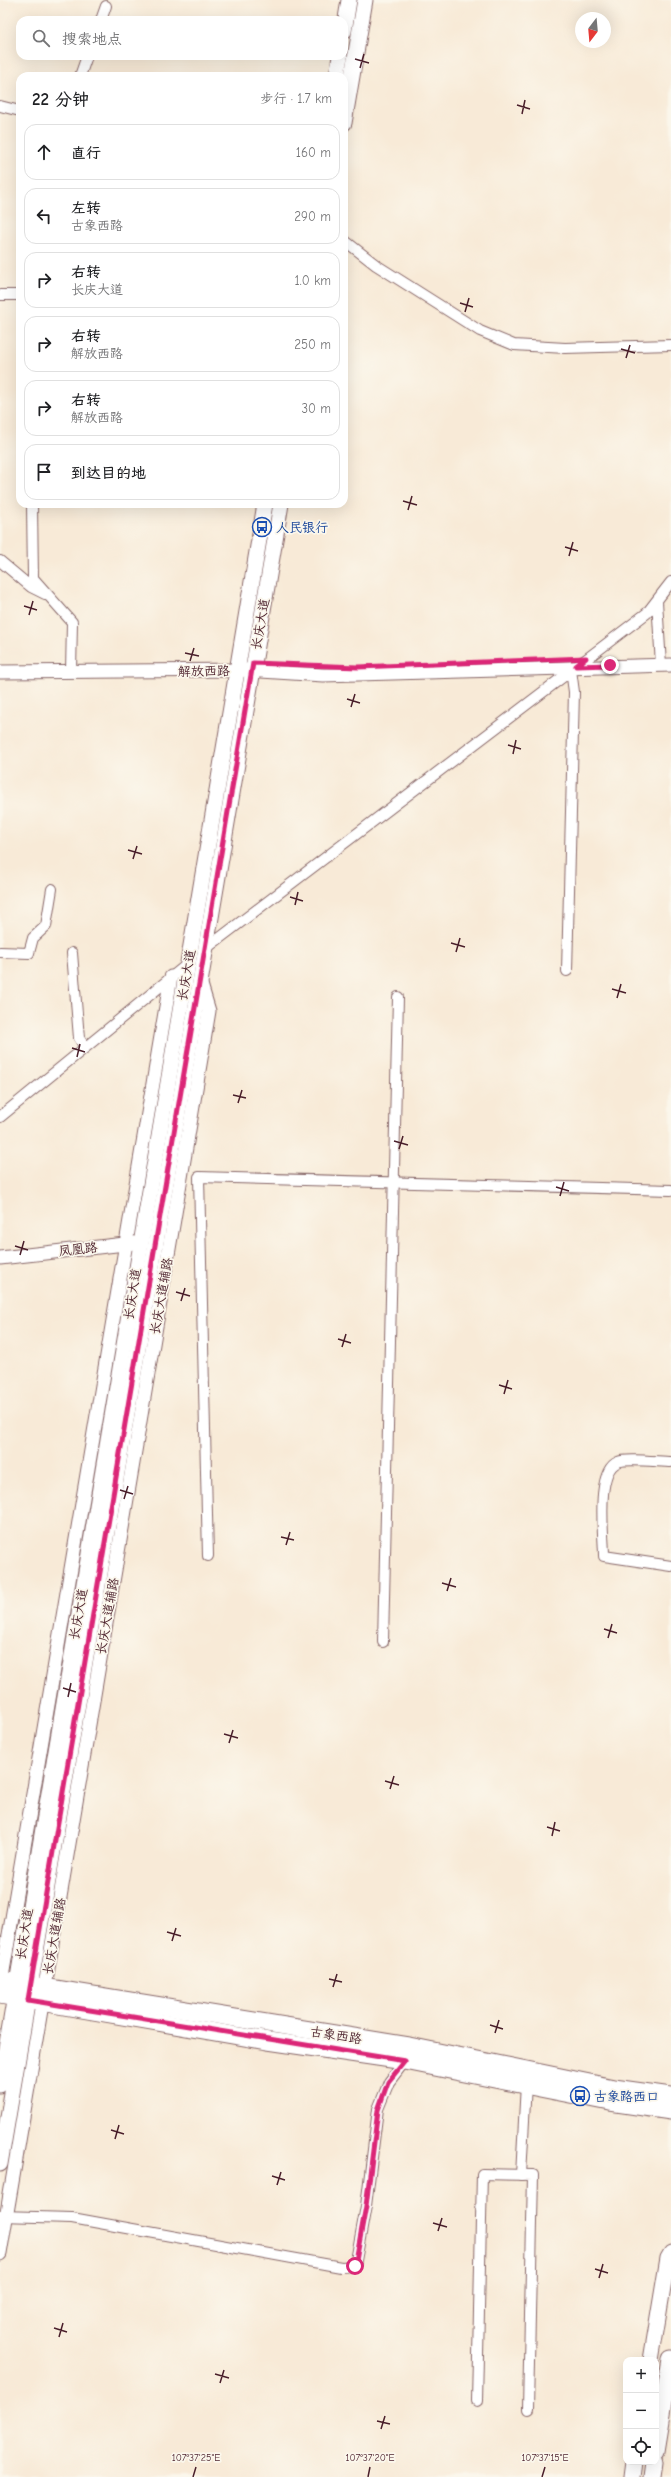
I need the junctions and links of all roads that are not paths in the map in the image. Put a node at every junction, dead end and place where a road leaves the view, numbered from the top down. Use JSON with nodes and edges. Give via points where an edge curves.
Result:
{"nodes":[{"id":1,"x":349,"y":0,"type":"edge"},
{"id":2,"x":365,"y":0,"type":"edge"},
{"id":3,"x":106,"y":6,"type":"dead end"},
{"id":4,"x":102,"y":16,"type":"edge"},
{"id":5,"x":346,"y":16,"type":"edge"},
{"id":6,"x":86,"y":60,"type":"edge"},
{"id":7,"x":339,"y":60,"type":"edge"},
{"id":8,"x":81,"y":72,"type":"edge"},
{"id":9,"x":337,"y":72,"type":"edge"},
{"id":10,"x":348,"y":100,"type":"edge"},
{"id":11,"x":0,"y":106,"type":"edge"},
{"id":12,"x":16,"y":110,"type":"edge"},
{"id":13,"x":348,"y":243,"type":"edge"},
{"id":14,"x":0,"y":294,"type":"edge"},
{"id":15,"x":16,"y":295,"type":"edge"},
{"id":16,"x":671,"y":345,"type":"edge"},
{"id":17,"x":32,"y":508,"type":"edge"},
{"id":18,"x":265,"y":508,"type":"edge"},
{"id":19,"x":280,"y":508,"type":"edge"},
{"id":20,"x":0,"y":561,"type":"edge"},
{"id":21,"x":671,"y":582,"type":"edge"},
{"id":22,"x":51,"y":598,"type":"junction"},
{"id":23,"x":657,"y":601,"type":"junction"},
{"id":24,"x":666,"y":661,"type":"edge"},
{"id":25,"x":0,"y":664,"type":"edge"},
{"id":26,"x":578,"y":665,"type":"junction"},
{"id":27,"x":246,"y":667,"type":"junction"},
{"id":28,"x":71,"y":668,"type":"junction"},
{"id":29,"x":0,"y":672,"type":"edge"},
{"id":30,"x":52,"y":889,"type":"dead end"},
{"id":31,"x":204,"y":950,"type":"junction"},
{"id":32,"x":0,"y":952,"type":"edge"},
{"id":33,"x":72,"y":953,"type":"dead end"},
{"id":34,"x":188,"y":964,"type":"junction"},
{"id":35,"x":567,"y":971,"type":"dead end"},
{"id":36,"x":172,"y":977,"type":"junction"},
{"id":37,"x":199,"y":978,"type":"junction"},
{"id":38,"x":398,"y":997,"type":"dead end"},
{"id":39,"x":86,"y":1047,"type":"junction"},
{"id":40,"x":0,"y":1117,"type":"edge"},
{"id":41,"x":394,"y":1182,"type":"junction"},
{"id":42,"x":671,"y":1190,"type":"edge"},
{"id":43,"x":155,"y":1244,"type":"junction"},
{"id":44,"x":133,"y":1247,"type":"junction"},
{"id":45,"x":0,"y":1258,"type":"edge"},
{"id":46,"x":0,"y":1266,"type":"edge"},
{"id":47,"x":671,"y":1462,"type":"edge"},
{"id":48,"x":208,"y":1556,"type":"dead end"},
{"id":49,"x":671,"y":1566,"type":"edge"},
{"id":50,"x":383,"y":1642,"type":"dead end"},
{"id":51,"x":18,"y":1990,"type":"edge"},
{"id":52,"x":405,"y":2061,"type":"junction"},
{"id":53,"x":526,"y":2084,"type":"junction"},
{"id":54,"x":0,"y":2085,"type":"edge"},
{"id":55,"x":671,"y":2096,"type":"edge"},
{"id":56,"x":671,"y":2111,"type":"edge"},
{"id":57,"x":0,"y":2164,"type":"edge"},
{"id":58,"x":521,"y":2175,"type":"junction"},
{"id":59,"x":3,"y":2216,"type":"edge"},
{"id":60,"x":671,"y":2253,"type":"edge"},
{"id":61,"x":0,"y":2254,"type":"edge"},
{"id":62,"x":652,"y":2357,"type":"edge"},
{"id":63,"x":671,"y":2359,"type":"edge"},
{"id":64,"x":477,"y":2402,"type":"dead end"},
{"id":65,"x":528,"y":2409,"type":"dead end"},
{"id":66,"x":659,"y":2433,"type":"edge"},
{"id":67,"x":634,"y":2465,"type":"edge"},
{"id":68,"x":654,"y":2465,"type":"edge"},
{"id":69,"x":632,"y":2477,"type":"edge"},
{"id":70,"x":652,"y":2477,"type":"edge"}],
"edges":[{"from":1,"to":5,"type":"main road"},
{"from":2,"to":10,"type":"main road"},
{"from":3,"to":4,"type":"street"},
{"from":6,"to":8,"type":"street"},
{"from":7,"to":9,"type":"main road"},
{"from":11,"to":12,"type":"street"},
{"from":13,"to":16,"type":"street","via":[[376,265],[480,332],[514,346],[565,348]]},
{"from":14,"to":15,"type":"street"},
{"from":17,"to":22,"type":"street","via":[[33,578]]},
{"from":18,"to":27,"type":"main road","name":"长庆大道"},
{"from":19,"to":27,"type":"main road","name":"长庆大道"},
{"from":20,"to":22,"type":"street","via":[[31,588]]},
{"from":21,"to":23,"type":"street"},
{"from":22,"to":28,"type":"street","via":[[72,622]]},
{"from":23,"to":24,"type":"street"},
{"from":23,"to":26,"type":"street","via":[[647,613]]},
{"from":24,"to":26,"type":"street","name":"解放西路"},
{"from":25,"to":28,"type":"street","name":"解放西路"},
{"from":26,"to":27,"type":"street","name":"解放西路","via":[[344,675]]},
{"from":26,"to":31,"type":"street"},
{"from":26,"to":35,"type":"street","via":[[574,692]]},
{"from":27,"to":28,"type":"street","name":"解放西路"},
{"from":27,"to":31,"type":"main road","name":"长庆大道"},
{"from":27,"to":34,"type":"main road","name":"长庆大道"},
{"from":28,"to":29,"type":"street","name":"解放西路"},
{"from":30,"to":32,"type":"street","via":[[46,926],[33,938],[29,953]]},
{"from":31,"to":34,"type":"street"},
{"from":31,"to":37,"type":"main road","name":"长庆大道"},
{"from":33,"to":39,"type":"street","via":[[79,1038]]},
{"from":34,"to":36,"type":"street"},
{"from":34,"to":44,"type":"main road","name":"长庆大道"},
{"from":36,"to":39,"type":"street"},
{"from":36,"to":44,"type":"street"},
{"from":37,"to":43,"type":"main road","name":"长庆大道"},
{"from":37,"to":51,"type":"street","name":"长庆大道辅路","via":[[208,1011]]},
{"from":38,"to":41,"type":"street"},
{"from":39,"to":40,"type":"street"},
{"from":41,"to":42,"type":"street"},
{"from":41,"to":48,"type":"street","via":[[200,1177]]},
{"from":41,"to":50,"type":"street"},
{"from":43,"to":44,"type":"street","name":"凤凰路"},
{"from":43,"to":51,"type":"main road","name":"长庆大道"},
{"from":44,"to":45,"type":"street","name":"凤凰路"},
{"from":44,"to":46,"type":"street","name":"凤凰路"},
{"from":44,"to":51,"type":"main road","name":"长庆大道"},
{"from":47,"to":49,"type":"street","via":[[619,1461],[609,1468],[602,1490],[604,1556]]},
{"from":51,"to":52,"type":"main road","name":"古象西路"},
{"from":51,"to":54,"type":"main road","name":"长庆大道"},
{"from":51,"to":55,"type":"main road","name":"古象西路","via":[[409,2046],[614,2088]]},
{"from":51,"to":57,"type":"main road","name":"长庆大道"},
{"from":51,"to":59,"type":"street","name":"长庆大道辅路"},
{"from":52,"to":53,"type":"main road","name":"古象西路"},
{"from":52,"to":59,"type":"street","via":[[388,2082],[378,2110],[366,2206],[355,2266],[341,2267],[72,2218]]},
{"from":53,"to":56,"type":"main road","name":"古象西路","via":[[610,2102]]},
{"from":53,"to":58,"type":"street"},
{"from":58,"to":64,"type":"street","via":[[482,2174]]},
{"from":58,"to":65,"type":"street","via":[[533,2175]]},
{"from":59,"to":61,"type":"street","name":"长庆大道辅路"},
{"from":60,"to":62,"type":"main road","via":[[668,2258]]},
{"from":63,"to":66,"type":"main road"},
{"from":67,"to":69,"type":"main road"},
{"from":68,"to":70,"type":"main road"}]}
